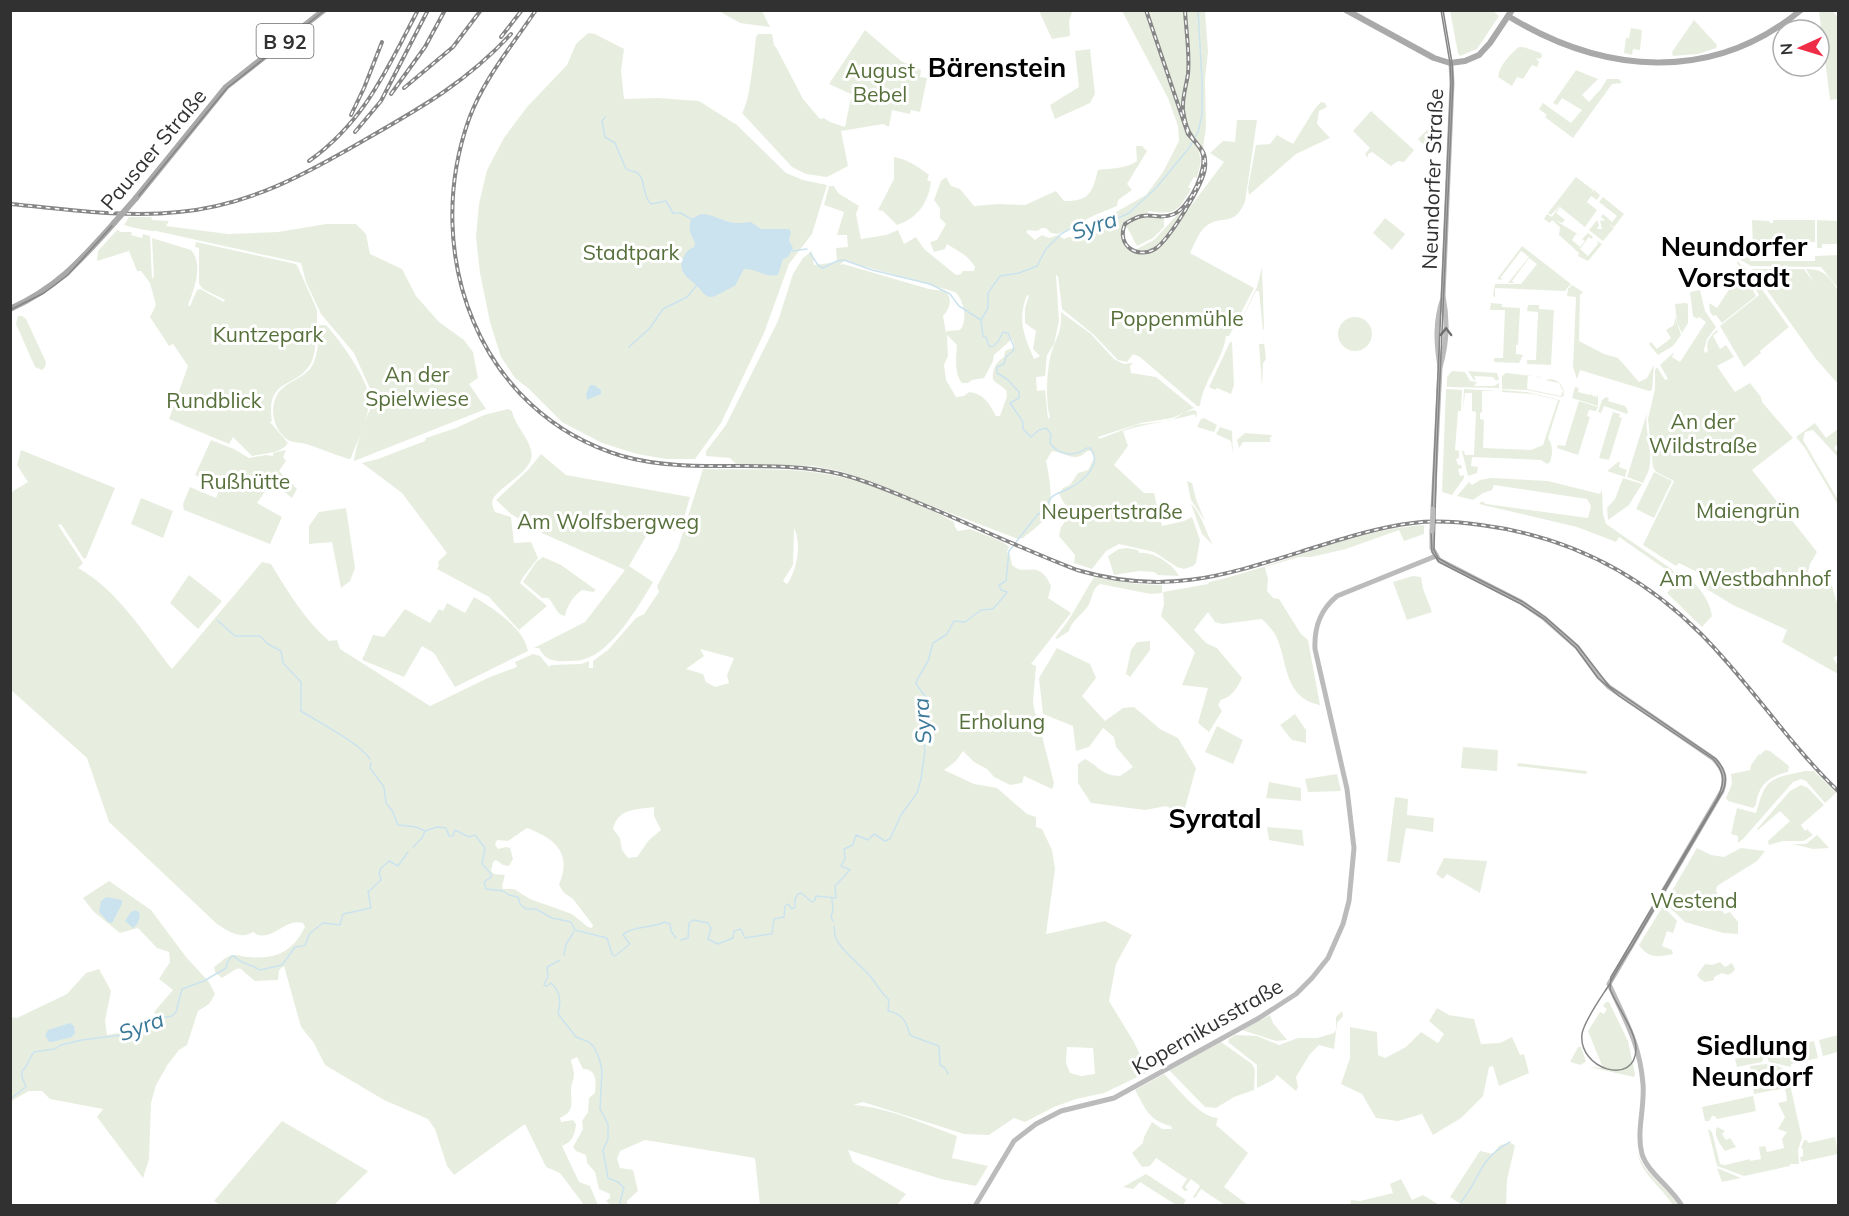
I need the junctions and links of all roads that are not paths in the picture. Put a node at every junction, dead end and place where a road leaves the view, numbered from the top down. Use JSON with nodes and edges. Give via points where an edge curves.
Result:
{"nodes":[{"id":1,"x":324,"y":10,"type":"edge"},
{"id":2,"x":1346,"y":10,"type":"edge"},
{"id":3,"x":1801,"y":10,"type":"edge"},
{"id":4,"x":1510,"y":13,"type":"edge"},
{"id":5,"x":1451,"y":63,"type":"junction"},
{"id":6,"x":10,"y":309,"type":"edge"},
{"id":7,"x":1436,"y":556,"type":"junction"},
{"id":8,"x":975,"y":1206,"type":"edge"},
{"id":9,"x":1682,"y":1206,"type":"edge"}],
"edges":[{"from":1,"to":6,"type":"main road","name":"Pausaer Straße","number":"B 92","bridge":true,"via":[[226,87],[68,274],[44,292]]},
{"from":2,"to":5,"type":"main road","via":[[1420,51]]},
{"from":3,"to":4,"type":"main road","via":[[1777,28],[1730,52],[1657,63],[1630,62],[1579,50],[1540,34]]},
{"from":4,"to":5,"type":"main road","via":[[1479,55]]},
{"from":5,"to":7,"type":"street","name":"Neundorfer Straße","bridge":true,"via":[[1443,296],[1436,348],[1440,367],[1431,539]]},
{"from":7,"to":8,"type":"street","name":"Kopernikusstraße","via":[[1331,600],[1320,615],[1315,632],[1317,660],[1347,789],[1354,848],[1349,901],[1328,957],[1296,994],[1259,1018],[1121,1095],[1061,1111],[1036,1124],[1014,1141]]},
{"from":7,"to":9,"type":"street","via":[[1544,618],[1577,647],[1609,687],[1714,759],[1723,771],[1722,791],[1609,984],[1636,1042],[1643,1083],[1643,1157]]}]}
